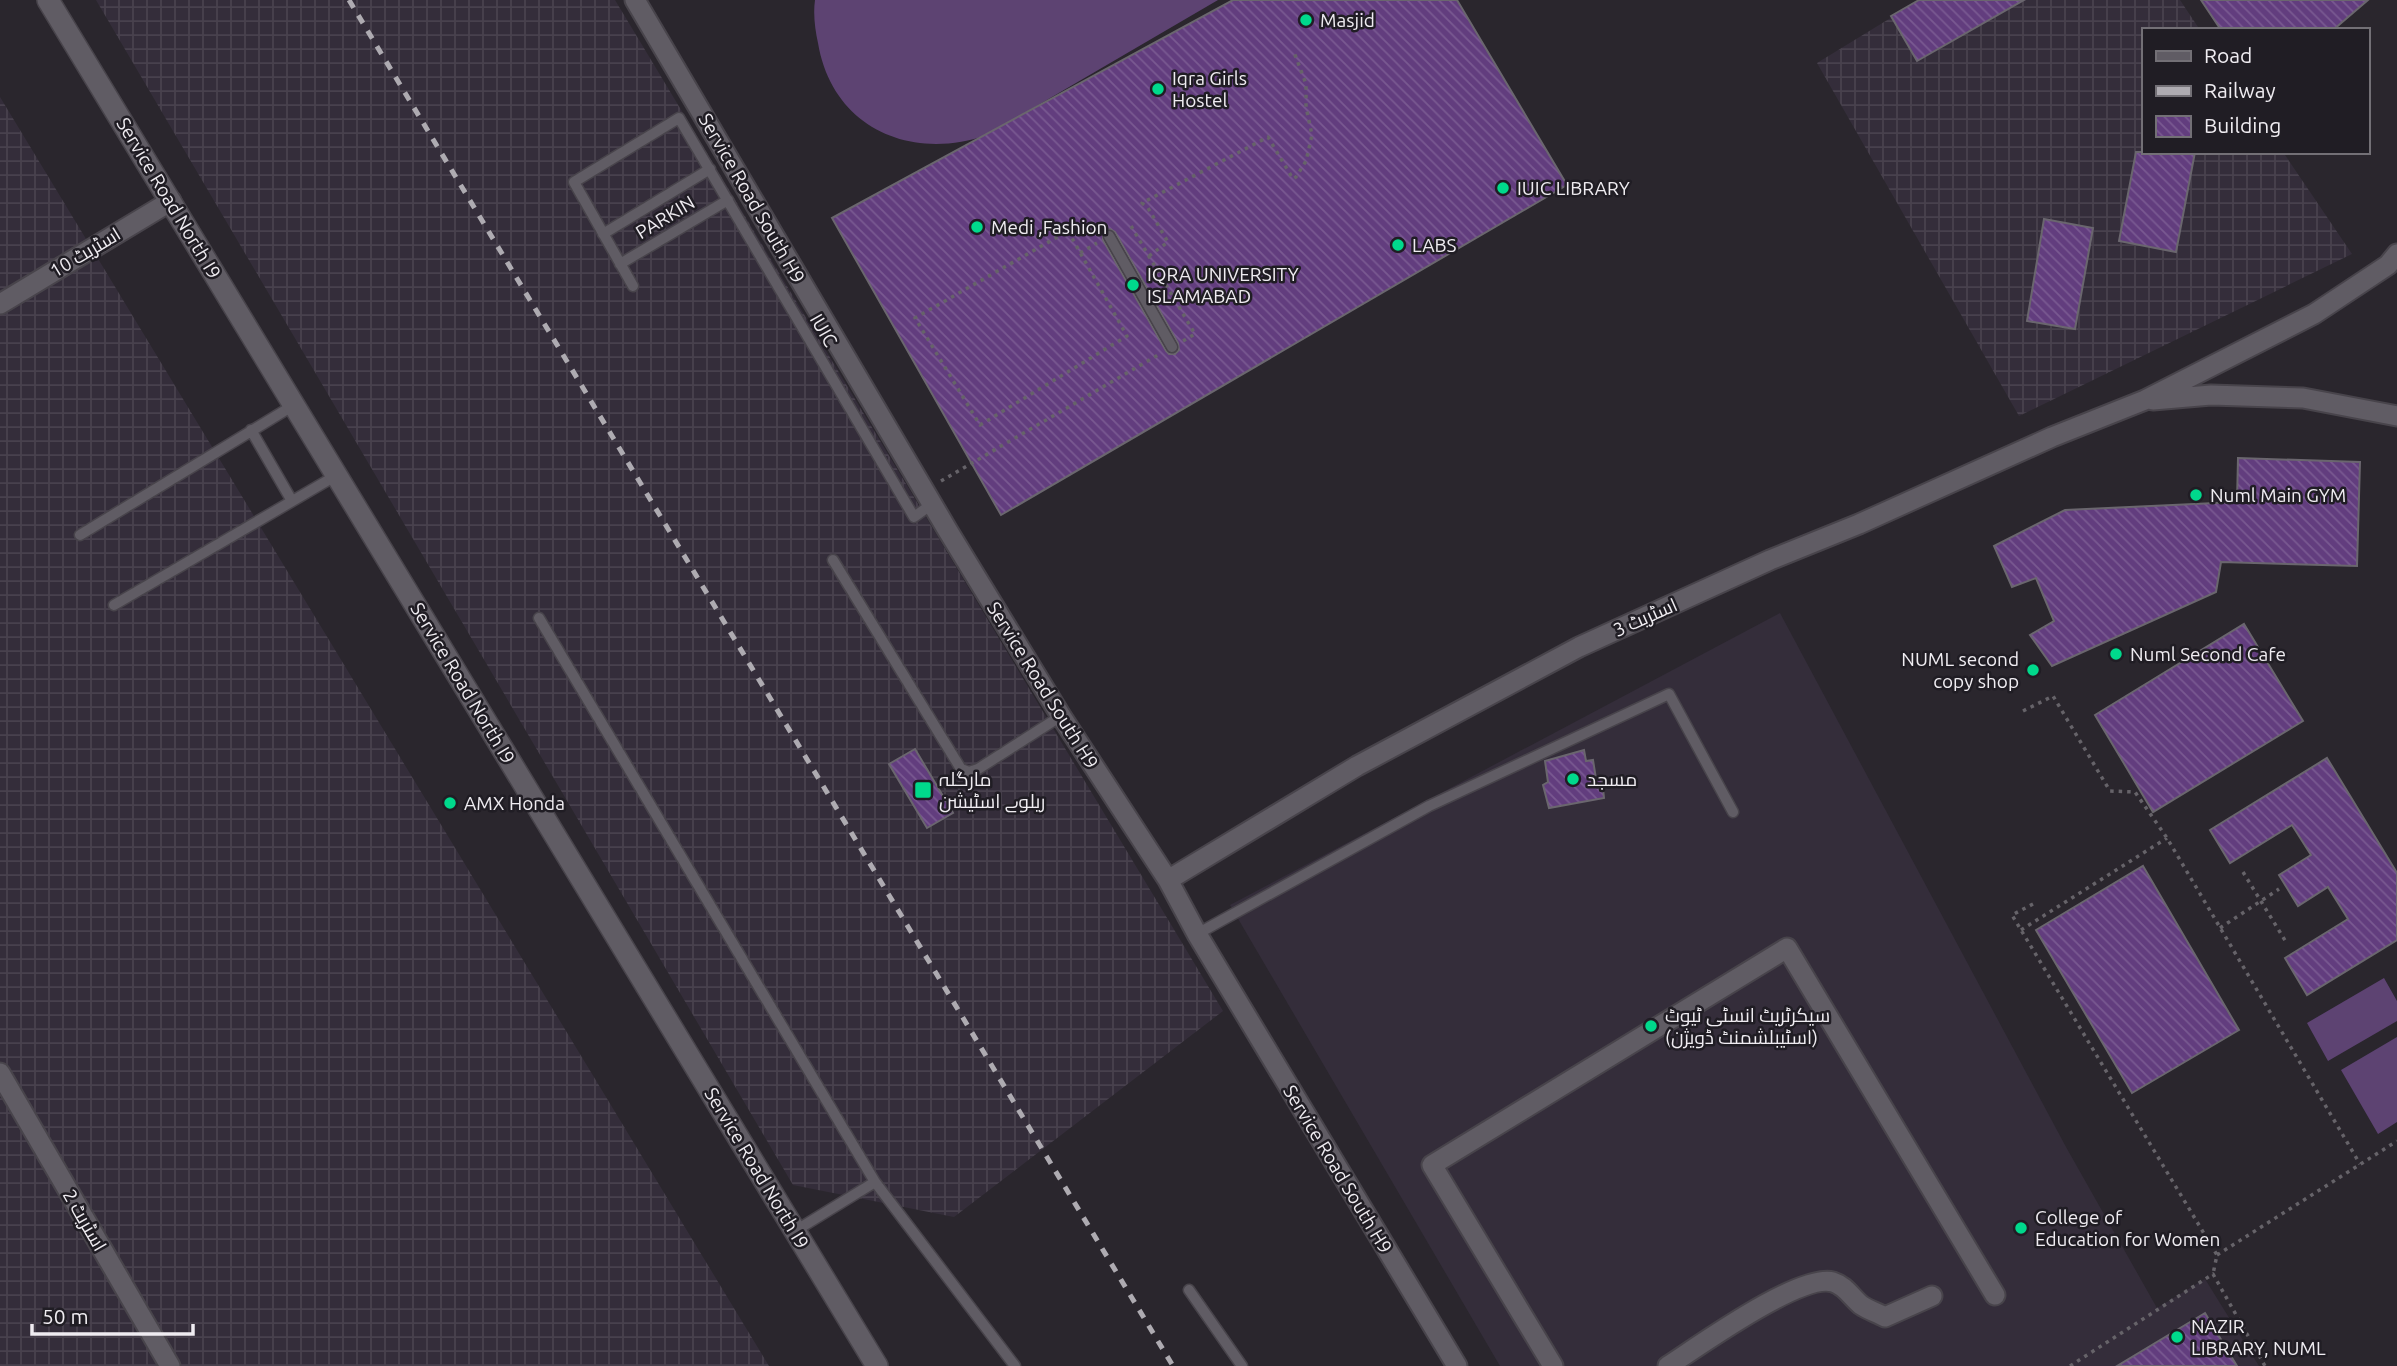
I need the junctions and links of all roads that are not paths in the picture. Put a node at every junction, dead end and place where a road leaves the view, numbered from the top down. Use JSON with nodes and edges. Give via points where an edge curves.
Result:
{"nodes":[{"id":1,"x":48,"y":0,"type":"edge"},
{"id":2,"x":635,"y":0,"type":"edge"},
{"id":3,"x":708,"y":164,"type":"junction"},
{"id":4,"x":728,"y":200,"type":"junction"},
{"id":5,"x":171,"y":201,"type":"junction"},
{"id":6,"x":603,"y":234,"type":"junction"},
{"id":7,"x":1109,"y":236,"type":"dead end"},
{"id":8,"x":2397,"y":254,"type":"edge"},
{"id":9,"x":620,"y":264,"type":"junction"},
{"id":10,"x":632,"y":286,"type":"dead end"},
{"id":11,"x":0,"y":304,"type":"edge"},
{"id":12,"x":1172,"y":348,"type":"road end"},
{"id":13,"x":2145,"y":400,"type":"junction"},
{"id":14,"x":294,"y":405,"type":"junction"},
{"id":15,"x":2397,"y":416,"type":"edge"},
{"id":16,"x":251,"y":430,"type":"junction"},
{"id":17,"x":337,"y":475,"type":"junction"},
{"id":18,"x":928,"y":497,"type":"junction"},
{"id":19,"x":292,"y":501,"type":"junction"},
{"id":20,"x":80,"y":535,"type":"dead end"},
{"id":21,"x":833,"y":561,"type":"dead end"},
{"id":22,"x":114,"y":605,"type":"dead end"},
{"id":23,"x":539,"y":618,"type":"dead end"},
{"id":24,"x":1061,"y":716,"type":"junction"},
{"id":25,"x":1733,"y":812,"type":"dead end"},
{"id":26,"x":1168,"y":880,"type":"junction"},
{"id":27,"x":1197,"y":934,"type":"junction"},
{"id":28,"x":0,"y":1073,"type":"edge"},
{"id":29,"x":875,"y":1182,"type":"junction"},
{"id":30,"x":795,"y":1231,"type":"junction"},
{"id":31,"x":1189,"y":1290,"type":"dead end"},
{"id":32,"x":1995,"y":1295,"type":"dead end"},
{"id":33,"x":1933,"y":1296,"type":"dead end"},
{"id":34,"x":170,"y":1366,"type":"edge"},
{"id":35,"x":877,"y":1366,"type":"edge"},
{"id":36,"x":1015,"y":1366,"type":"edge"},
{"id":37,"x":1242,"y":1366,"type":"edge"},
{"id":38,"x":1457,"y":1366,"type":"edge"},
{"id":39,"x":1553,"y":1366,"type":"edge"},
{"id":40,"x":1668,"y":1366,"type":"edge"}],
"edges":[{"from":1,"to":5,"type":"main road","name":"Service Road North I9"},
{"from":2,"to":18,"type":"street","name":"Service Road South H9"},
{"from":3,"to":4,"type":"lane","name":"IUIC"},
{"from":3,"to":6,"type":"lane"},
{"from":3,"to":6,"type":"lane","name":"IUIC","via":[[679,118],[574,182]]},
{"from":4,"to":9,"type":"lane","name":"PARKIN"},
{"from":4,"to":18,"type":"lane","name":"IUIC","via":[[914,517]]},
{"from":5,"to":11,"type":"street","name":"اسٹریٹ 10"},
{"from":5,"to":14,"type":"main road","name":"Service Road North I9"},
{"from":6,"to":9,"type":"lane"},
{"from":7,"to":12,"type":"lane"},
{"from":8,"to":13,"type":"street","via":[[2388,265],[2314,314]]},
{"from":9,"to":10,"type":"lane"},
{"from":13,"to":15,"type":"street","via":[[2303,398]]},
{"from":13,"to":26,"type":"street","name":"اسٹریٹ 3","via":[[1579,647],[1357,766]]},
{"from":14,"to":16,"type":"lane"},
{"from":14,"to":17,"type":"main road","name":"Service Road North I9"},
{"from":16,"to":19,"type":"lane"},
{"from":16,"to":20,"type":"lane"},
{"from":17,"to":19,"type":"lane"},
{"from":17,"to":30,"type":"main road","name":"Service Road North I9"},
{"from":18,"to":24,"type":"street","name":"Service Road South H9"},
{"from":19,"to":22,"type":"lane"},
{"from":21,"to":24,"type":"lane","via":[[961,769],[978,769]]},
{"from":23,"to":29,"type":"lane"},
{"from":24,"to":26,"type":"street","name":"Service Road South H9"},
{"from":25,"to":27,"type":"lane","via":[[1669,694],[1429,806]]},
{"from":26,"to":27,"type":"street","name":"Service Road South H9"},
{"from":27,"to":38,"type":"street","name":"Service Road South H9"},
{"from":28,"to":34,"type":"street","name":"اسٹریٹ 2"},
{"from":29,"to":30,"type":"lane"},
{"from":29,"to":36,"type":"lane"},
{"from":30,"to":35,"type":"main road","name":"Service Road North I9"},
{"from":31,"to":37,"type":"lane"},
{"from":32,"to":39,"type":"street","via":[[1787,948],[1432,1165]]},
{"from":33,"to":40,"type":"street","via":[[1885,1317],[1862,1305],[1844,1286],[1818,1281],[1784,1294]]}]}
